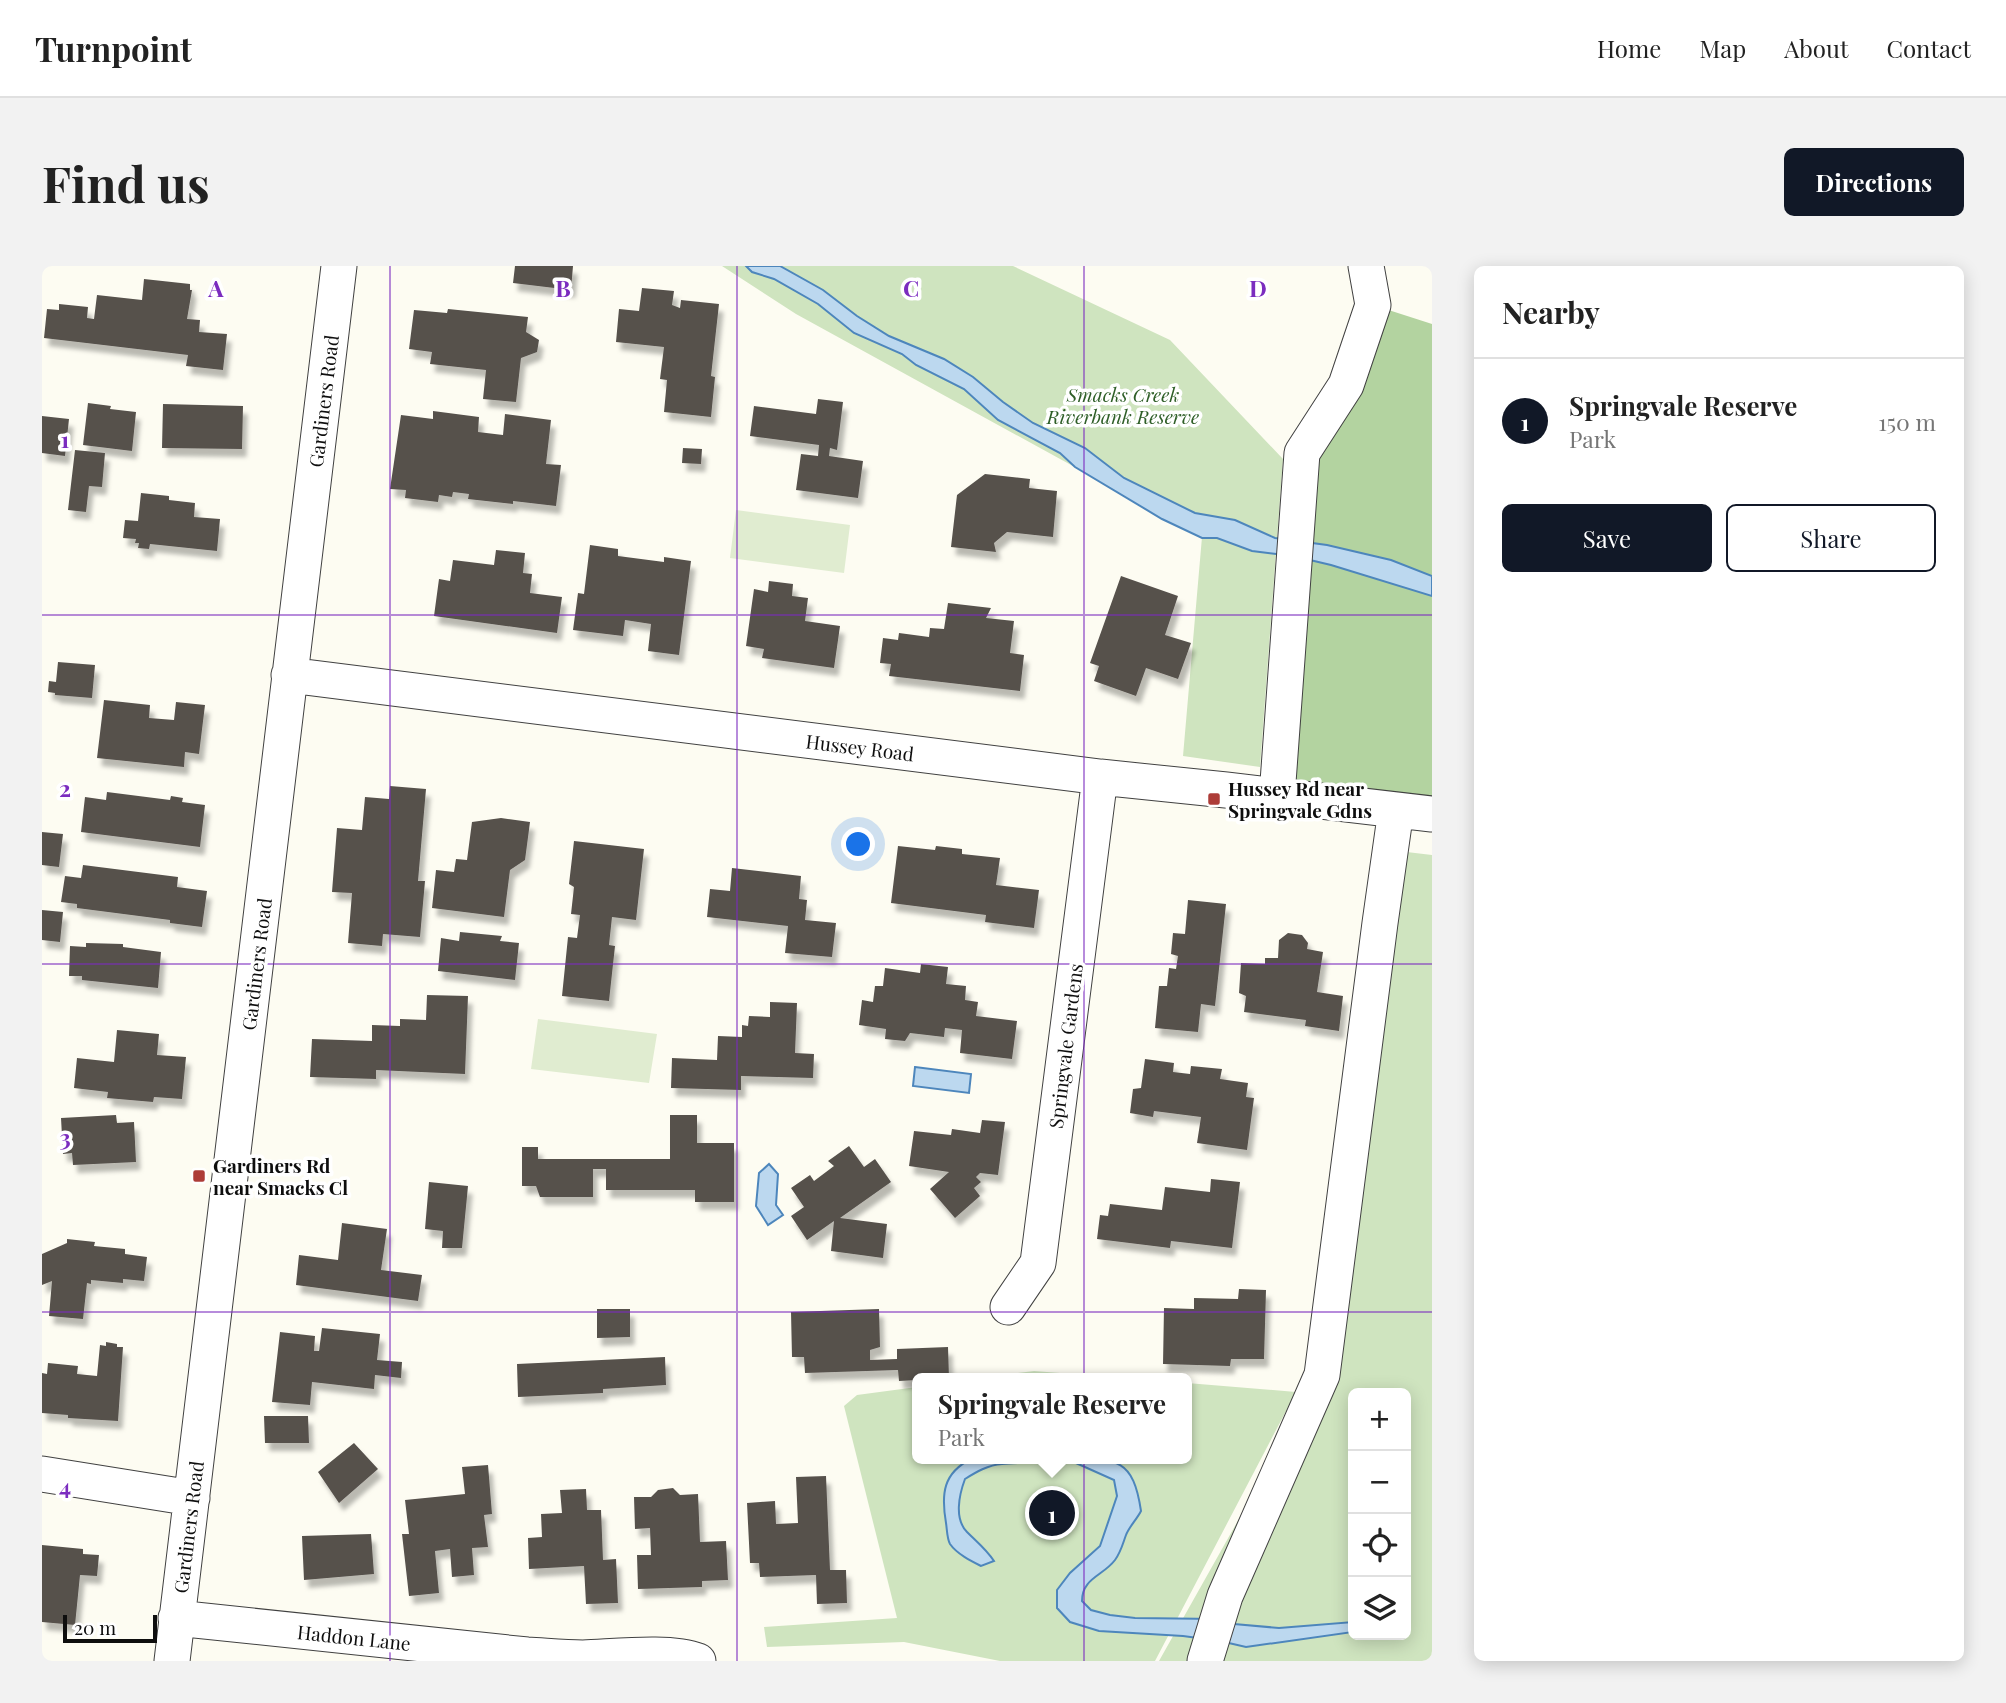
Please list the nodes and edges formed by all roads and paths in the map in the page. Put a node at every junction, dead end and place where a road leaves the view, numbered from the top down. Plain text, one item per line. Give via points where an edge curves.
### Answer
1 (339, 266) edge
2 (1366, 266) edge
3 (289, 675) junction
4 (1100, 777) junction
5 (1277, 796) junction
6 (1396, 810) junction
7 (1432, 814) edge
8 (1008, 1307) dead end
9 (42, 1474) edge
10 (192, 1498) junction
11 (176, 1618) junction
12 (172, 1661) edge
13 (698, 1661) edge
14 (1205, 1661) edge

1 - 3 street, Gardiners Road
2 - 5 street via 1373,305 1346,384 1302,453
3 - 4 street, Hussey Road
3 - 10 street, Gardiners Road
4 - 5 street, Hussey Road
4 - 8 street, Springvale Gardens via 1038,1263
5 - 6 street, Hussey Road
6 - 7 street, Hussey Road
6 - 14 street via 1322,1376 1225,1596
9 - 10 street
10 - 11 street, Gardiners Road
11 - 12 street, Gardiners Road
11 - 13 street, Haddon Lane via 527,1655 673,1655

